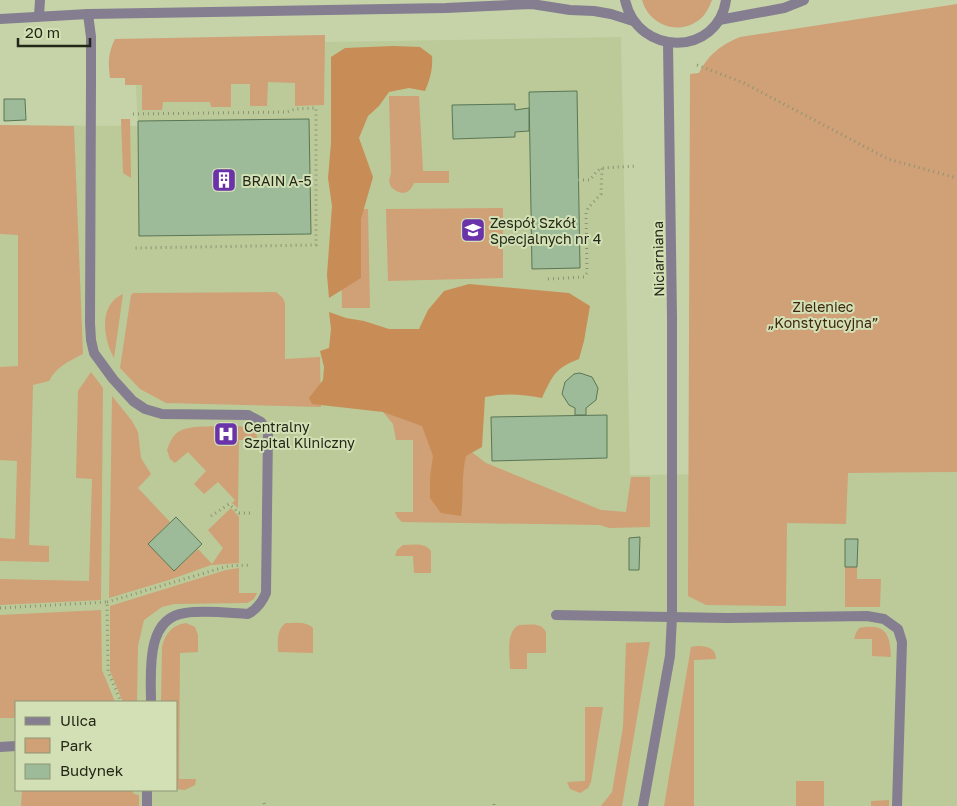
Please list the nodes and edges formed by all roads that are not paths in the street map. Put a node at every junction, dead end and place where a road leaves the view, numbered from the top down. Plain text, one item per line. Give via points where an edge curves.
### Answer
1 (40, 0) edge
2 (544, 0) edge
3 (626, 0) edge
4 (726, 0) edge
5 (804, 0) edge
6 (532, 4) junction
7 (88, 14) junction
8 (39, 16) junction
9 (0, 20) edge
10 (719, 20) junction
11 (633, 21) junction
12 (668, 43) junction
13 (556, 615) dead end
14 (672, 617) junction
15 (151, 701) edge
16 (15, 746) edge
17 (0, 747) edge
18 (147, 791) edge
19 (147, 806) edge
20 (643, 806) edge
21 (897, 806) edge

1 - 8 street
2 - 6 street
3 - 11 street
4 - 10 street
5 - 10 street via 784,8
6 - 7 street
6 - 11 street via 594,10
7 - 8 street
7 - 15 street via 91,72 90,323 94,353 133,401 145,409 162,414 248,415 261,422 268,433 266,594 257,609 248,614 185,613 171,617 156,634
8 - 9 street
10 - 12 street via 698,38
11 - 12 street via 648,35
12 - 14 street, Niciarniana
13 - 14 street
14 - 20 street, Niciarniana via 670,656
14 - 21 street via 867,616 884,619 898,629 902,642
16 - 17 street
18 - 19 street

